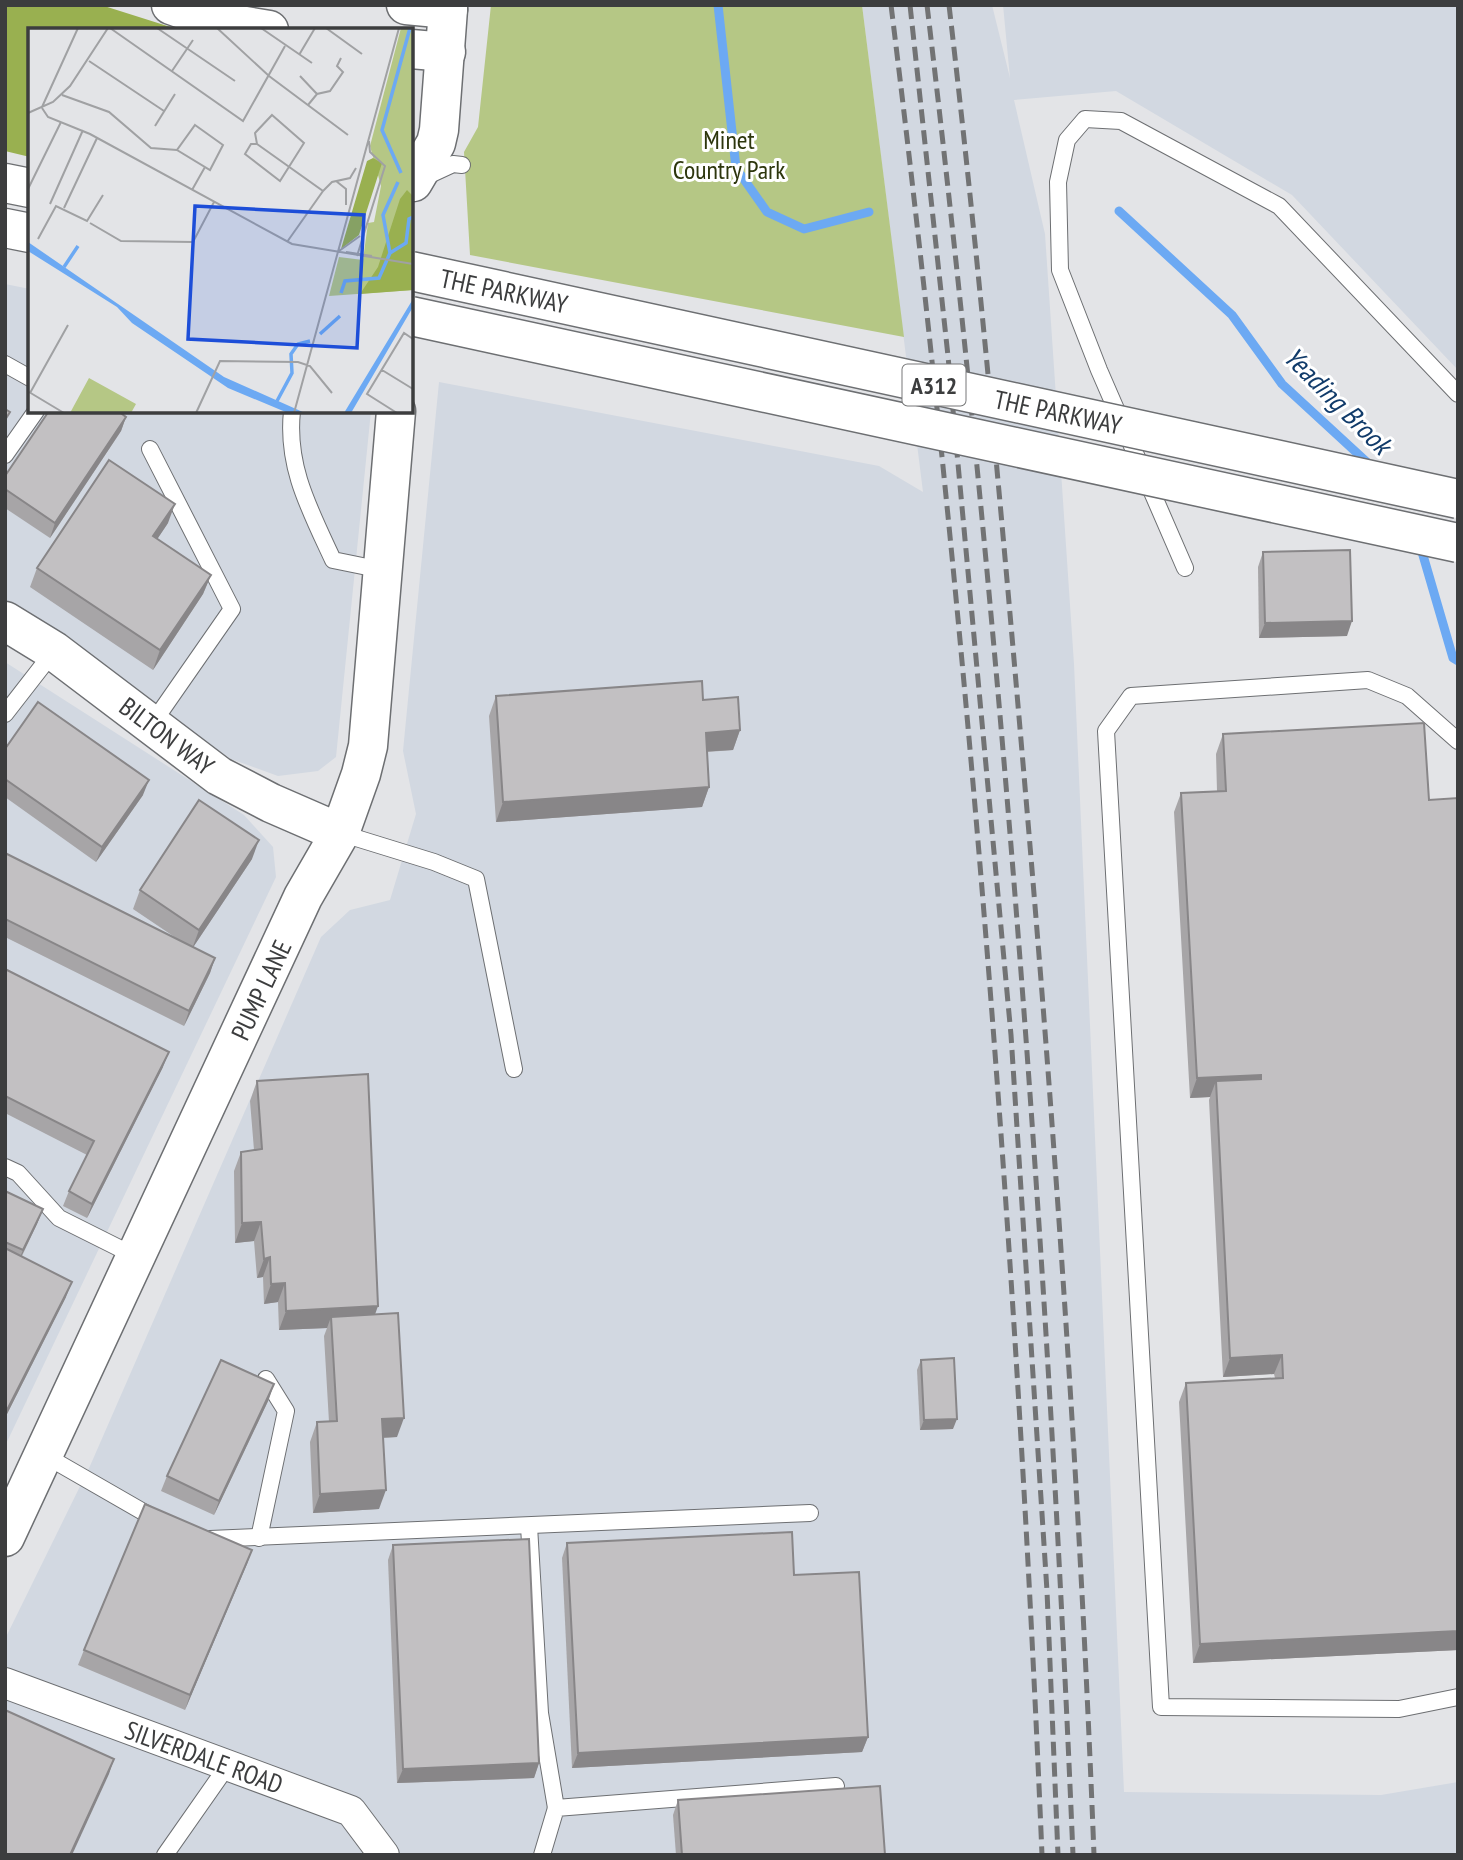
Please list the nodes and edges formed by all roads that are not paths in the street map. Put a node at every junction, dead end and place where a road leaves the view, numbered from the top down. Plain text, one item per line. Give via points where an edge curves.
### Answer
1 (171, 5) edge
2 (409, 5) edge
3 (448, 7) edge
4 (223, 25) edge
5 (251, 28) edge
6 (409, 28) edge
7 (428, 50) edge
8 (462, 165) dead end
9 (5, 183) edge
10 (413, 184) edge
11 (413, 185) edge
12 (28, 188) edge
13 (5, 228) edge
14 (28, 233) edge
15 (413, 271) edge
16 (413, 316) edge
17 (5, 364) edge
18 (28, 376) edge
19 (1458, 394) edge
20 (35, 413) edge
21 (292, 413) edge
22 (396, 413) edge
23 (150, 449) dead end
24 (5, 455) edge
25 (1458, 499) edge
26 (1458, 543) edge
27 (1185, 568) dead end
28 (385, 570) junction
29 (5, 621) edge
30 (54, 651) junction
31 (5, 714) edge
32 (152, 724) junction
33 (1458, 741) edge
34 (340, 833) junction
35 (514, 1069) dead end
36 (5, 1167) edge
37 (137, 1257) junction
38 (266, 1379) edge
39 (46, 1456) junction
40 (810, 1513) dead end
41 (529, 1526) junction
42 (5, 1537) edge
43 (259, 1538) junction
44 (5, 1683) edge
45 (1458, 1697) edge
46 (228, 1765) junction
47 (836, 1786) edge
48 (556, 1808) junction
49 (165, 1855) edge
50 (384, 1855) edge
51 (542, 1855) edge

1 - 4 main road
2 - 3 main road
2 - 6 main road
3 - 7 main road
4 - 5 main road
7 - 10 main road via 436,143
8 - 11 lane via 453,164
9 - 12 main road
13 - 14 main road
15 - 25 main road, THE PARKWAY / A312, bridge
16 - 26 main road, THE PARKWAY / A312, bridge
17 - 18 lane
19 - 27 lane via 1279,206 1121,121 1085,119 1067,140 1058,182 1060,270
20 - 24 lane
21 - 28 lane via 293,468 333,560
22 - 28 main road, PUMP LANE
23 - 32 lane via 232,609
28 - 34 main road, PUMP LANE via 372,722 361,774
29 - 30 main road, BILTON WAY
30 - 31 lane
30 - 32 main road, BILTON WAY
32 - 34 main road, BILTON WAY via 219,776
33 - 45 lane via 1407,696 1368,680 1131,696 1106,731 1161,1707 1399,1709
34 - 35 lane via 476,879
34 - 37 main road, PUMP LANE via 314,874
36 - 37 lane via 18,1173 59,1218
37 - 39 main road, PUMP LANE
38 - 43 lane via 286,1411
39 - 42 main road, PUMP LANE
39 - 43 lane via 163,1524 215,1540
40 - 41 lane
41 - 43 lane
41 - 48 lane via 540,1713
44 - 46 street, SILVERDALE ROAD
46 - 49 lane
46 - 50 street, SILVERDALE ROAD via 351,1811
47 - 48 lane
48 - 51 lane

